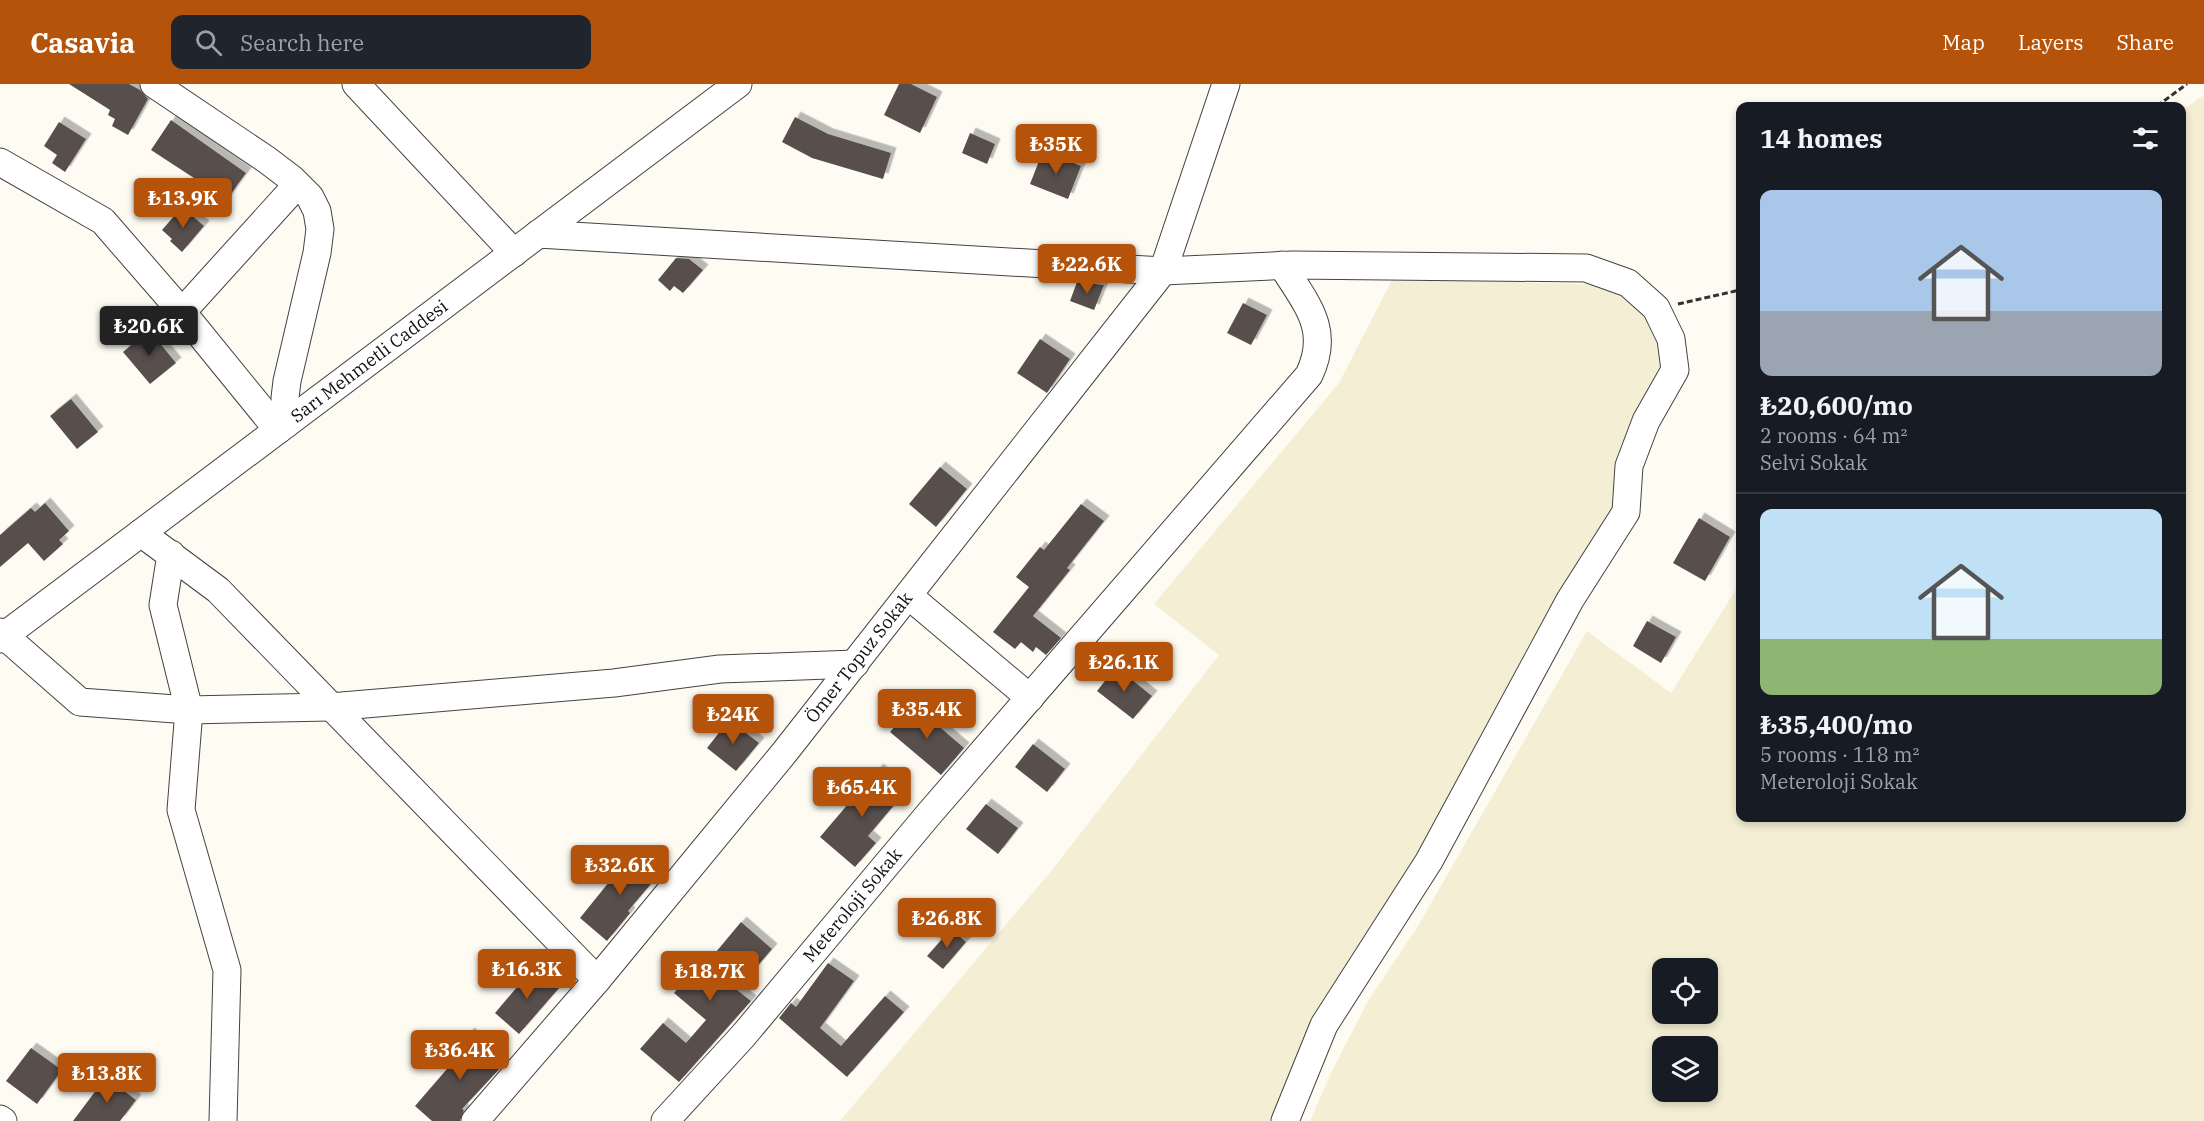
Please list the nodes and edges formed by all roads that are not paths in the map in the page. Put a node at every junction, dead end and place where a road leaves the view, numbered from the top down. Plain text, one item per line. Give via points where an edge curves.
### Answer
1 (154, 84) edge
2 (356, 84) edge
3 (738, 84) edge
4 (1226, 84) edge
5 (0, 162) edge
6 (297, 185) junction
7 (538, 234) junction
8 (514, 253) junction
9 (1281, 265) junction
10 (1163, 271) junction
11 (182, 312) junction
12 (282, 427) junction
13 (141, 533) junction
14 (171, 554) junction
15 (909, 596) junction
16 (2, 636) edge
17 (855, 664) junction
18 (1030, 698) junction
19 (330, 707) junction
20 (189, 710) junction
21 (597, 980) junction
22 (223, 1121) edge
23 (475, 1121) edge
24 (665, 1121) edge
25 (1285, 1121) edge

1 - 6 street via 267,160
2 - 8 street
3 - 7 street, Sarı Mehmetli Caddesi
4 - 10 street, Ömer Topuz Sokak
5 - 11 street via 103,221
6 - 11 street
6 - 12 street via 310,197 320,229 287,381
7 - 8 street, Sarı Mehmetli Caddesi
7 - 10 street
8 - 12 street, Sarı Mehmetli Caddesi
9 - 10 street
9 - 18 street, Meteroloji Sokak via 1317,327 1317,354 1309,375
9 - 25 street via 1586,268 1628,283 1656,308 1671,339 1675,370 1646,421 1629,466 1626,512 1570,600 1429,861 1324,1025
10 - 15 street, Ömer Topuz Sokak
11 - 12 street
12 - 13 street, Sarı Mehmetli Caddesi
13 - 14 street
13 - 16 street, Sarı Mehmetli Caddesi
14 - 19 street via 218,591
14 - 20 street via 163,605
15 - 17 street, Ömer Topuz Sokak
15 - 18 street
16 - 20 street via 80,702
17 - 19 street via 720,669 615,683
17 - 21 street, Ömer Topuz Sokak
18 - 24 street, Meteroloji Sokak via 743,1036
19 - 20 street
19 - 21 street
20 - 22 street via 181,810 227,970
21 - 23 street, Ömer Topuz Sokak

